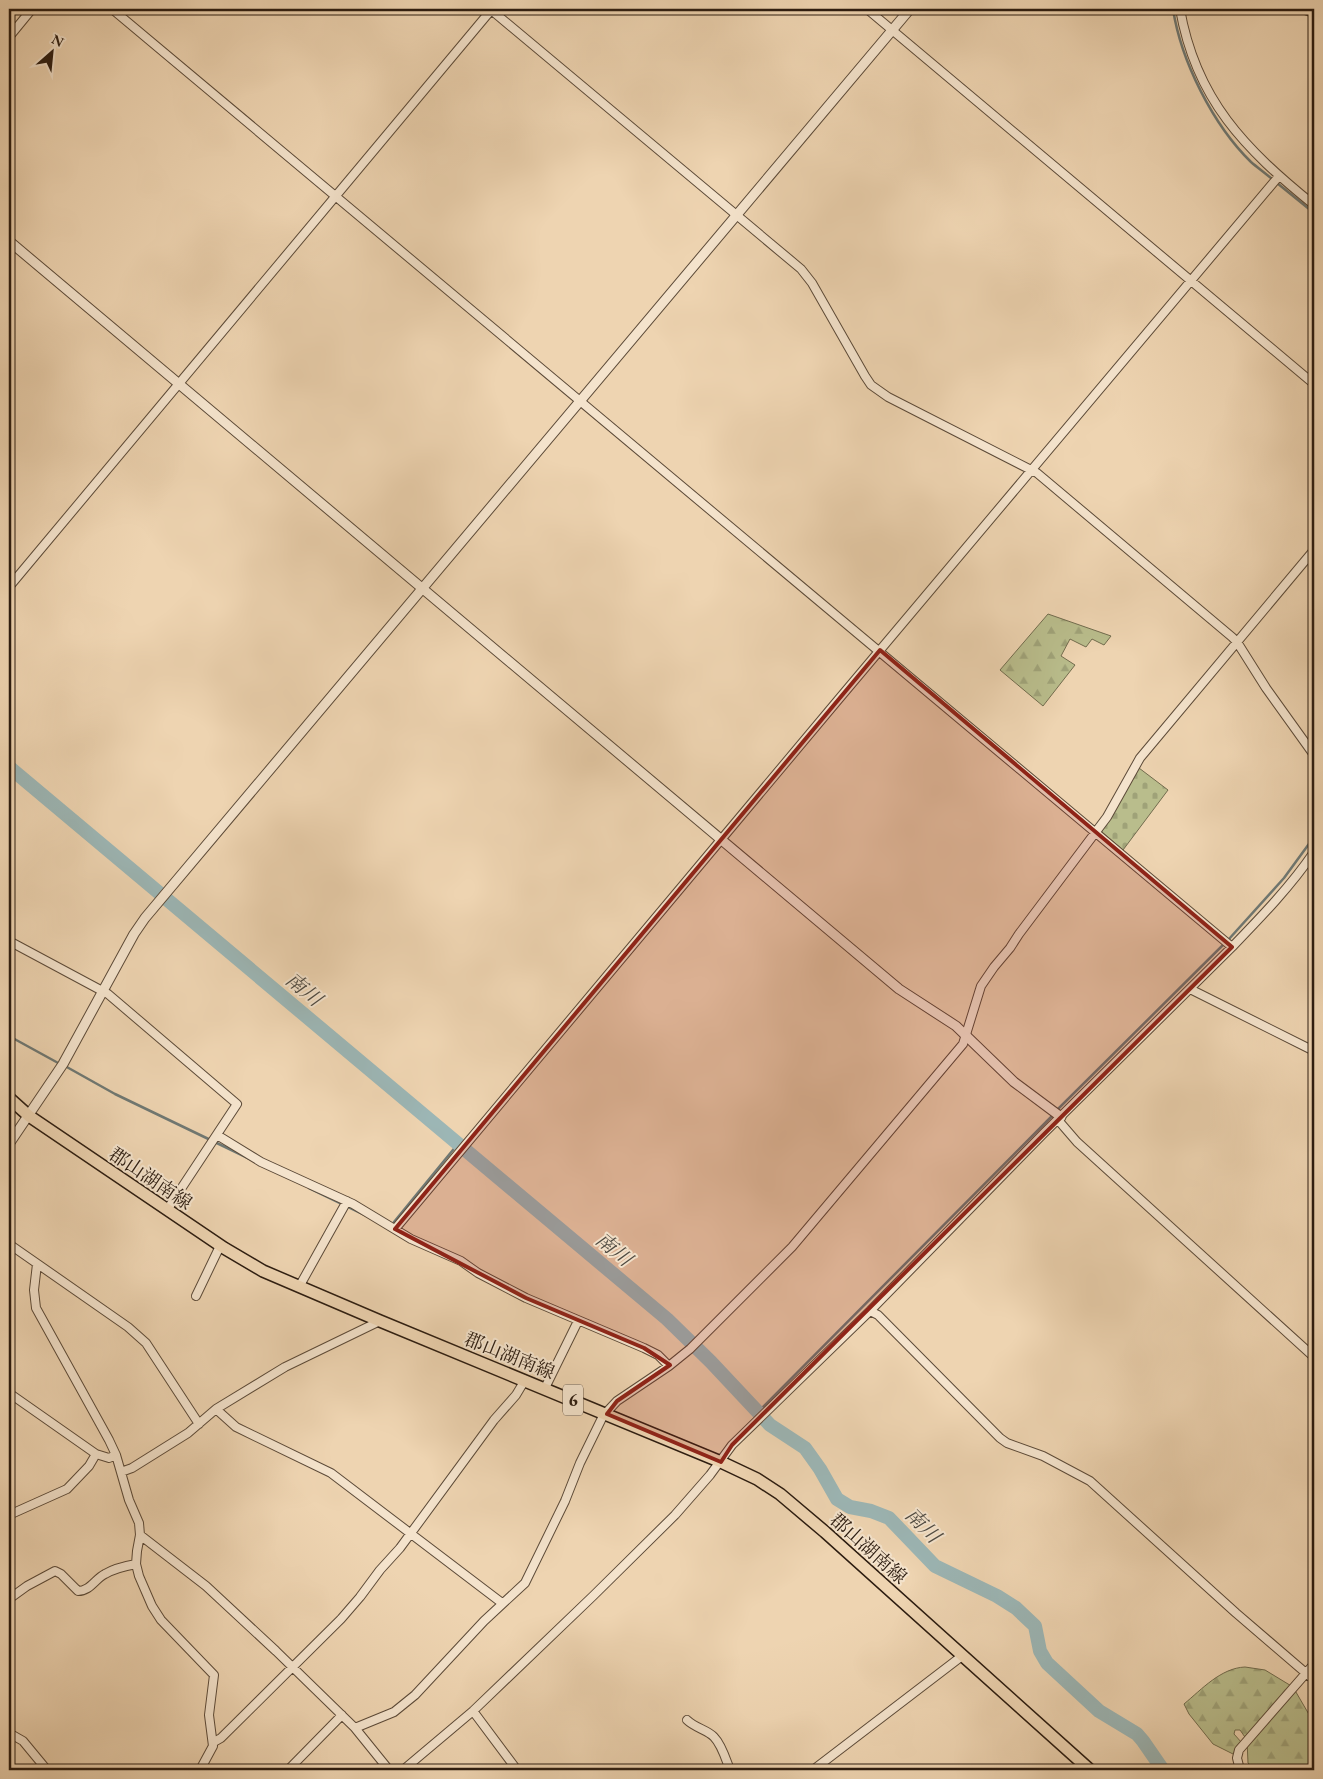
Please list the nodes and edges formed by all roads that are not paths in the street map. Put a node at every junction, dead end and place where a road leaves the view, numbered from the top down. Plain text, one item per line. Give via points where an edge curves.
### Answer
1 (32, 9) edge
2 (112, 9) edge
3 (491, 9) edge
4 (867, 9) edge
5 (910, 9) edge
6 (1180, 9) edge
7 (1302, 9) edge
8 (1314, 14) edge
9 (892, 30) junction
10 (9, 37) edge
11 (1279, 176) junction
12 (336, 196) junction
13 (1314, 205) edge
14 (736, 215) junction
15 (9, 241) edge
16 (1192, 281) junction
17 (178, 384) junction
18 (1314, 384) edge
19 (581, 400) junction
20 (1032, 470) junction
21 (1314, 550) edge
22 (9, 587) edge
23 (423, 589) junction
24 (1238, 642) junction
25 (880, 650) junction
26 (1314, 755) edge
27 (1096, 832) junction
28 (721, 839) junction
29 (1314, 852) edge
30 (9, 940) edge
31 (1228, 944) junction
32 (1190, 988) junction
33 (103, 991) junction
34 (966, 1036) junction
35 (1314, 1051) edge
36 (9, 1098) edge
37 (29, 1116) junction
38 (1059, 1119) junction
39 (217, 1136) junction
40 (9, 1144) edge
41 (348, 1201) junction
42 (167, 1210) junction
43 (395, 1229) junction
44 (9, 1244) edge
45 (220, 1246) junction
46 (37, 1264) junction
47 (299, 1287) junction
48 (196, 1296) dead end
49 (870, 1311) junction
50 (380, 1321) junction
51 (578, 1321) junction
52 (1314, 1356) edge
53 (670, 1366) junction
54 (525, 1380) junction
55 (545, 1388) junction
56 (9, 1393) edge
57 (216, 1409) junction
58 (606, 1414) junction
59 (199, 1424) junction
60 (96, 1454) junction
61 (116, 1455) junction
62 (721, 1462) junction
63 (122, 1472) junction
64 (9, 1515) edge
65 (410, 1534) junction
66 (140, 1535) junction
67 (136, 1564) junction
68 (9, 1598) edge
69 (502, 1604) junction
70 (962, 1656) junction
71 (1314, 1664) edge
72 (292, 1666) junction
73 (1306, 1673) junction
74 (1314, 1680) edge
75 (473, 1711) junction
76 (342, 1715) junction
77 (687, 1720) dead end
78 (356, 1728) junction
79 (9, 1733) edge
80 (214, 1742) junction
81 (47, 1770) edge
82 (200, 1770) edge
83 (288, 1770) edge
84 (389, 1770) edge
85 (403, 1770) edge
86 (517, 1770) edge
87 (730, 1770) edge
88 (813, 1770) edge
89 (1090, 1770) edge
90 (1240, 1770) edge

1 - 10 street
2 - 12 street
3 - 12 street
3 - 14 street
4 - 9 street
5 - 9 street
6 - 11 street via 1196,66 1214,104 1239,137
7 - 8 street
9 - 14 street
9 - 16 street
11 - 13 street
11 - 16 street
12 - 17 street
12 - 19 street
14 - 19 street
14 - 20 street via 807,276 871,385 888,397
15 - 17 street
16 - 18 street
16 - 20 street
17 - 22 street
17 - 23 street
19 - 23 street
19 - 25 street
20 - 24 street
20 - 25 street
21 - 24 street
23 - 28 street
23 - 33 street via 158,903 134,934
24 - 26 street
24 - 27 street via 1140,758
25 - 27 street
25 - 28 street
27 - 31 street
27 - 34 street via 988,976 978,995
28 - 34 street via 899,989 947,1019
28 - 43 street
29 - 31 street via 1262,916
30 - 33 street
31 - 32 street
32 - 35 street
32 - 38 street
33 - 37 street via 63,1064
33 - 39 street via 237,1104
34 - 38 street
34 - 53 street via 792,1247
36 - 37 main road, 郡山湖南線 / 6
37 - 40 street
37 - 42 main road, 郡山湖南線 / 6
38 - 49 street
38 - 52 street via 1078,1142
39 - 41 street via 261,1162
39 - 42 street
41 - 43 street
41 - 47 street
42 - 45 main road, 郡山湖南線 / 6
43 - 51 street via 526,1298
44 - 46 street
45 - 47 main road, 郡山湖南線 / 6
45 - 48 street
46 - 59 street via 142,1339
46 - 61 street via 36,1308
47 - 50 main road, 郡山湖南線 / 6
49 - 62 street via 732,1445
49 - 73 street via 878,1315 1000,1438 1090,1481
50 - 54 main road, 郡山湖南線 / 6
50 - 57 street via 285,1367
51 - 53 street via 644,1348
51 - 55 street
53 - 58 street via 618,1401
54 - 55 main road, 郡山湖南線 / 6
54 - 65 street
55 - 58 main road, 郡山湖南線 / 6
56 - 60 street
57 - 59 street
57 - 65 street via 236,1426 331,1473
58 - 62 main road, 郡山湖南線 / 6
58 - 69 street via 580,1463 536,1563 525,1583
59 - 63 street
60 - 61 street via 109,1458
60 - 64 street via 89,1466 65,1490
61 - 63 street
62 - 70 main road, 郡山湖南線 / 6 via 780,1494
62 - 75 street via 675,1515
63 - 66 street via 129,1500 138,1516
65 - 69 street
65 - 72 street via 341,1619
66 - 67 street
66 - 72 street via 206,1586
67 - 68 street via 116,1568 80,1591 55,1571
67 - 80 street via 161,1620 214,1675 209,1716
69 - 78 street via 415,1695 394,1712
70 - 88 street
70 - 89 main road, 郡山湖南線 / 6
71 - 73 street
72 - 76 street
72 - 80 street
73 - 74 street
73 - 90 street via 1239,1750
75 - 85 street
75 - 86 street
76 - 78 street
76 - 83 street
77 - 87 street via 714,1736
78 - 84 street
79 - 81 street via 23,1741
80 - 82 street

